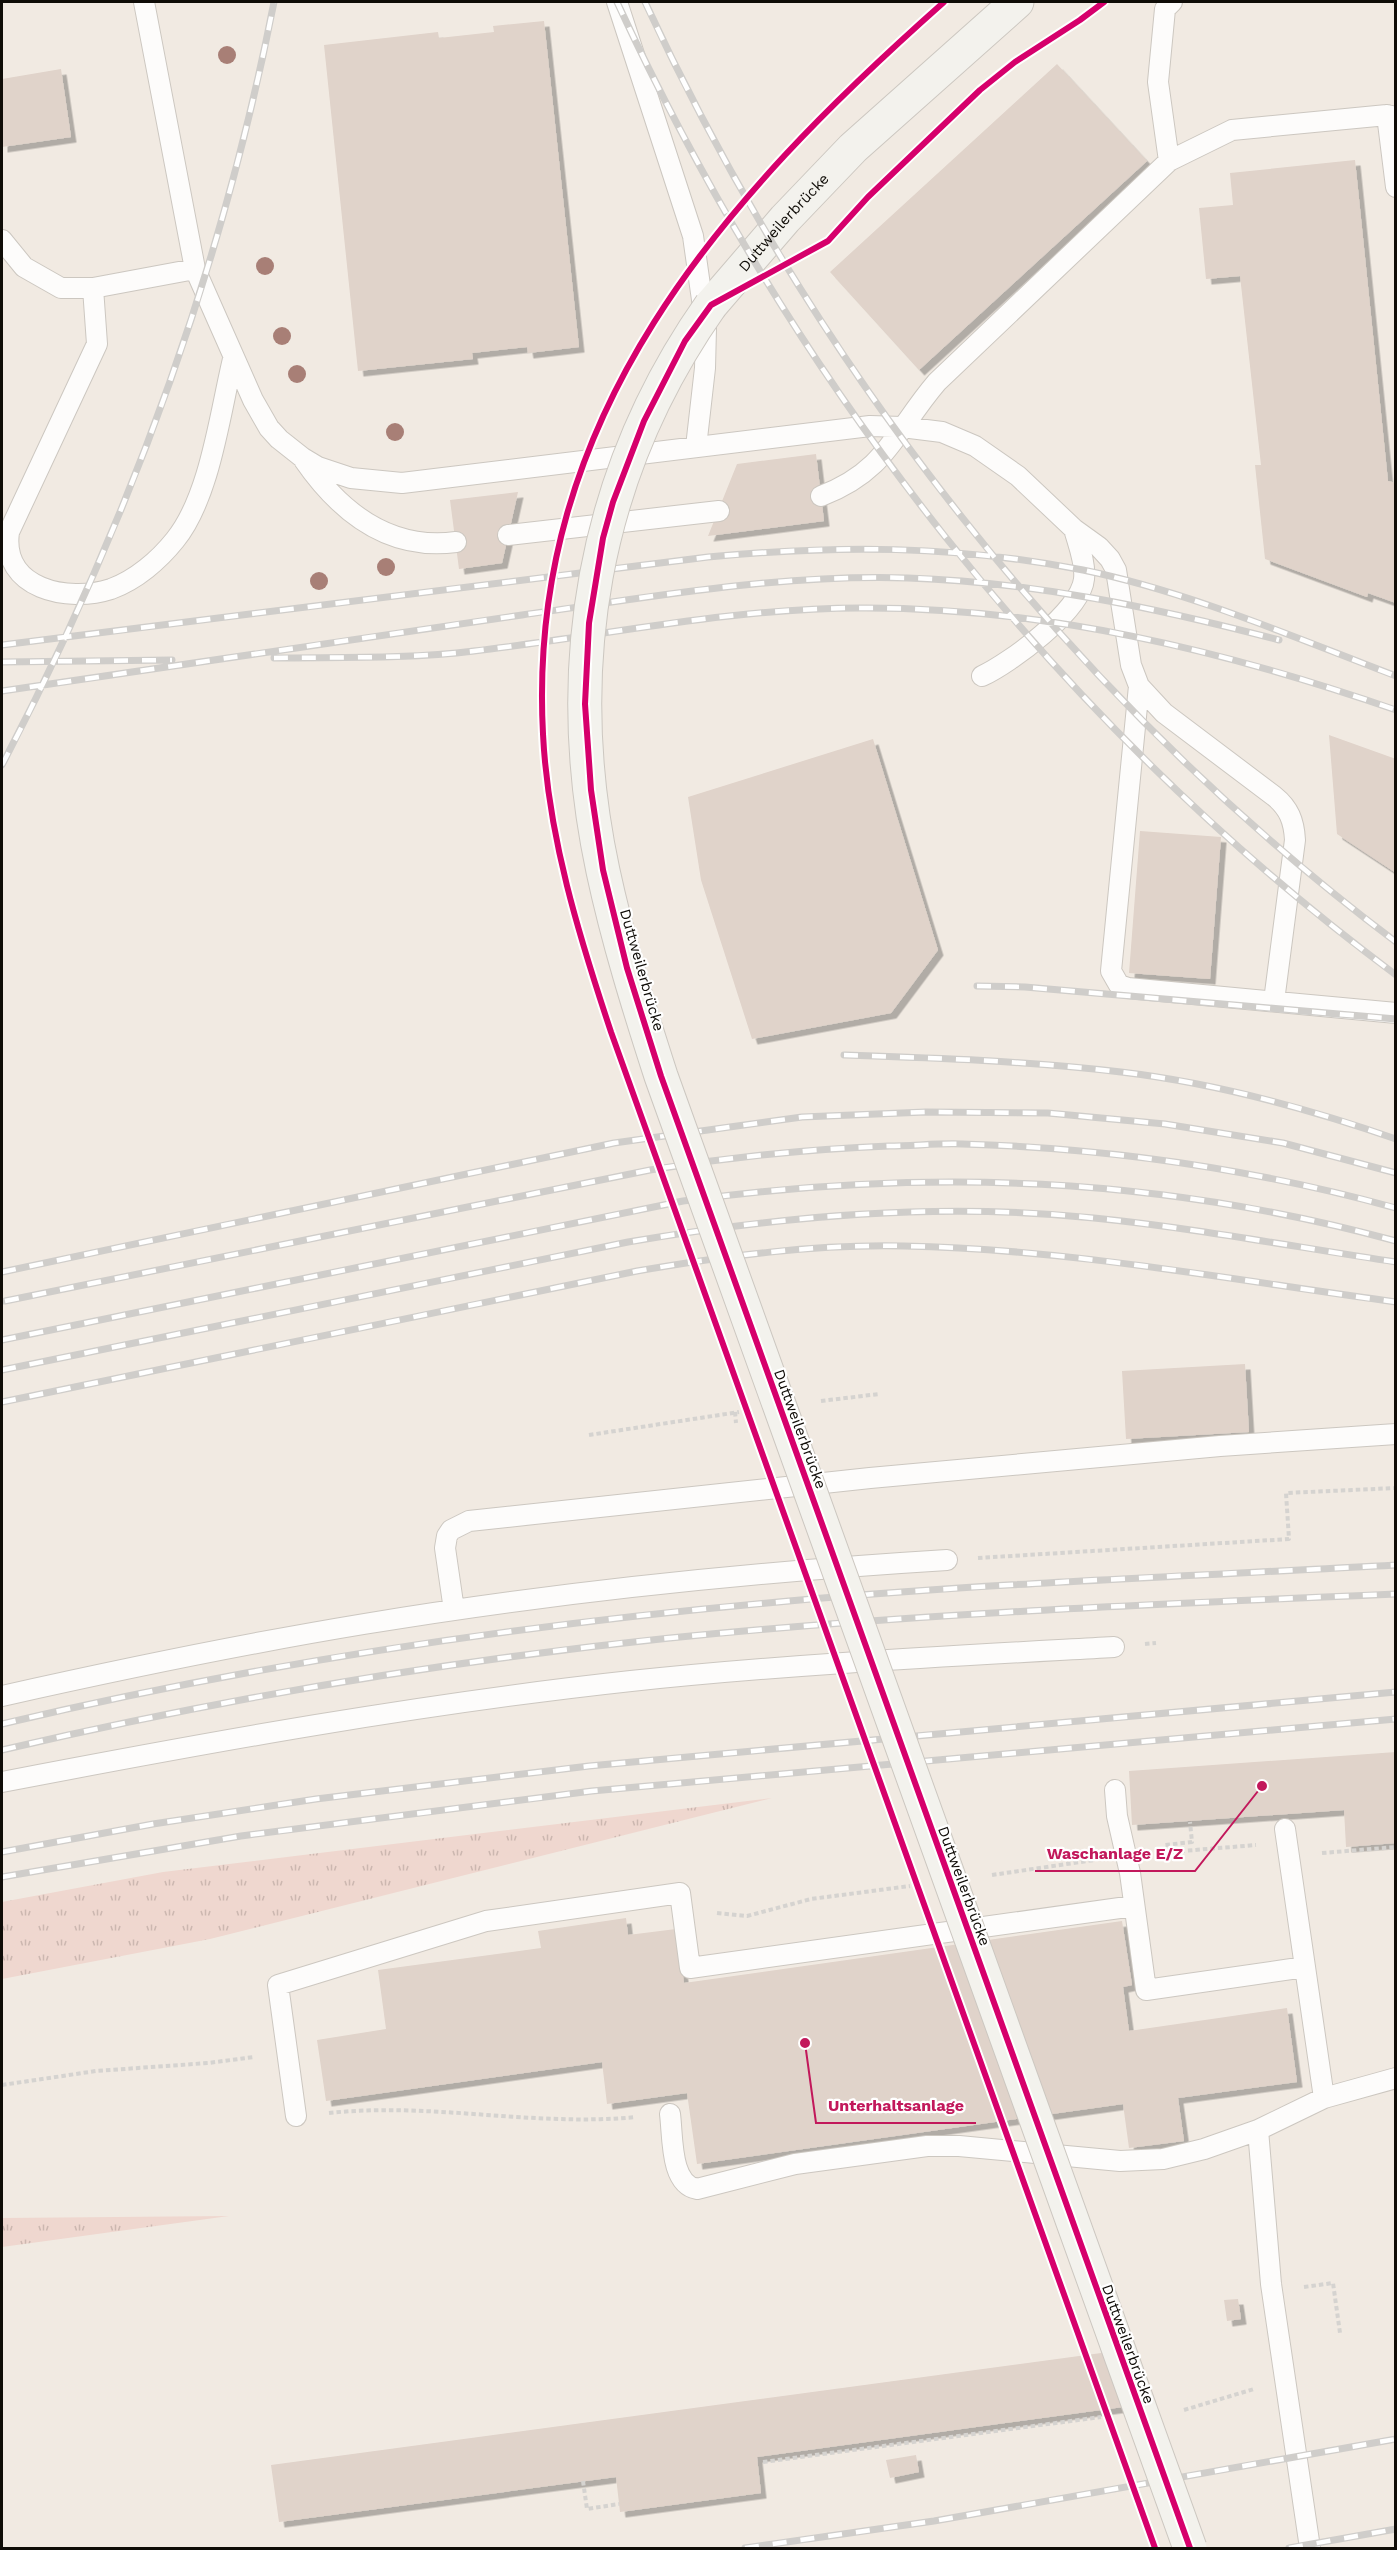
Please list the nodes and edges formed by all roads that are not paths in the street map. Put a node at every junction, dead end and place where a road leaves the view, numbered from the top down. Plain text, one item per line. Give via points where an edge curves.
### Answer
1 (144, 2) edge
2 (616, 2) edge
3 (1172, 2) edge
4 (1012, 6) edge
5 (1391, 116) edge
6 (1169, 161) junction
7 (1395, 187) edge
8 (2, 240) edge
9 (195, 269) junction
10 (93, 288) junction
11 (233, 359) junction
12 (902, 427) junction
13 (696, 447) junction
14 (303, 458) junction
15 (821, 496) dead end
16 (719, 511) dead end
17 (1074, 529) junction
18 (508, 535) dead end
19 (456, 543) dead end
20 (982, 676) dead end
21 (1139, 686) junction
22 (1274, 1001) junction
23 (1395, 1013) edge
24 (1395, 1434) edge
25 (947, 1560) road end
26 (454, 1610) junction
27 (1114, 1647) dead end
28 (2, 1696) edge
29 (2, 1782) edge
30 (1115, 1790) dead end
31 (1286, 1842) road end
32 (1134, 1906) junction
33 (1305, 1967) junction
34 (1395, 2078) edge
35 (1324, 2098) junction
36 (670, 2114) road end
37 (296, 2116) road end
38 (1258, 2130) junction
39 (1190, 2548) edge
40 (1310, 2548) edge

1 - 9 lane
2 - 13 lane via 693,236 706,328
3 - 6 lane via 1165,9 1158,82
4 - 39 street, Duttweilerbrücke, bridge via 853,148 785,219 711,305 663,381 625,469 603,538 589,623 585,704 591,790 603,870 624,957 661,1076
5 - 6 lane via 1232,130
5 - 7 lane
6 - 12 lane via 937,382
8 - 10 lane via 24,267 61,288
9 - 10 lane
9 - 11 lane
10 - 11 lane via 97,344 9,532 10,556 21,575 33,583 76,594 112,589 144,570 169,547 199,498
11 - 14 lane via 269,428
12 - 13 lane via 842,428
12 - 15 lane via 867,472
12 - 17 lane via 942,432 993,456
13 - 14 lane via 402,483 351,478
14 - 19 lane via 337,502 375,528 415,542
16 - 18 lane
17 - 20 lane via 1084,578 1076,600 1014,658
17 - 21 lane via 1104,552 1116,570 1131,665
21 - 22 lane via 1164,713 1282,802 1292,819 1295,840
21 - 22 lane via 1113,977 1128,988
22 - 23 lane
24 - 26 lane via 870,1478 469,1521 451,1530 446,1542
25 - 26 lane via 744,1576
26 - 28 lane via 226,1649
27 - 29 lane via 753,1670 527,1694 220,1740
30 - 32 lane
31 - 33 lane
32 - 33 lane via 1146,1990
32 - 37 lane via 690,1968 680,1893 486,1921 278,1985
33 - 35 lane
34 - 35 lane
35 - 38 lane
36 - 38 lane via 679,2178 686,2186 697,2189 795,2164 944,2145 1120,2161 1163,2159
38 - 40 lane via 1271,2284

